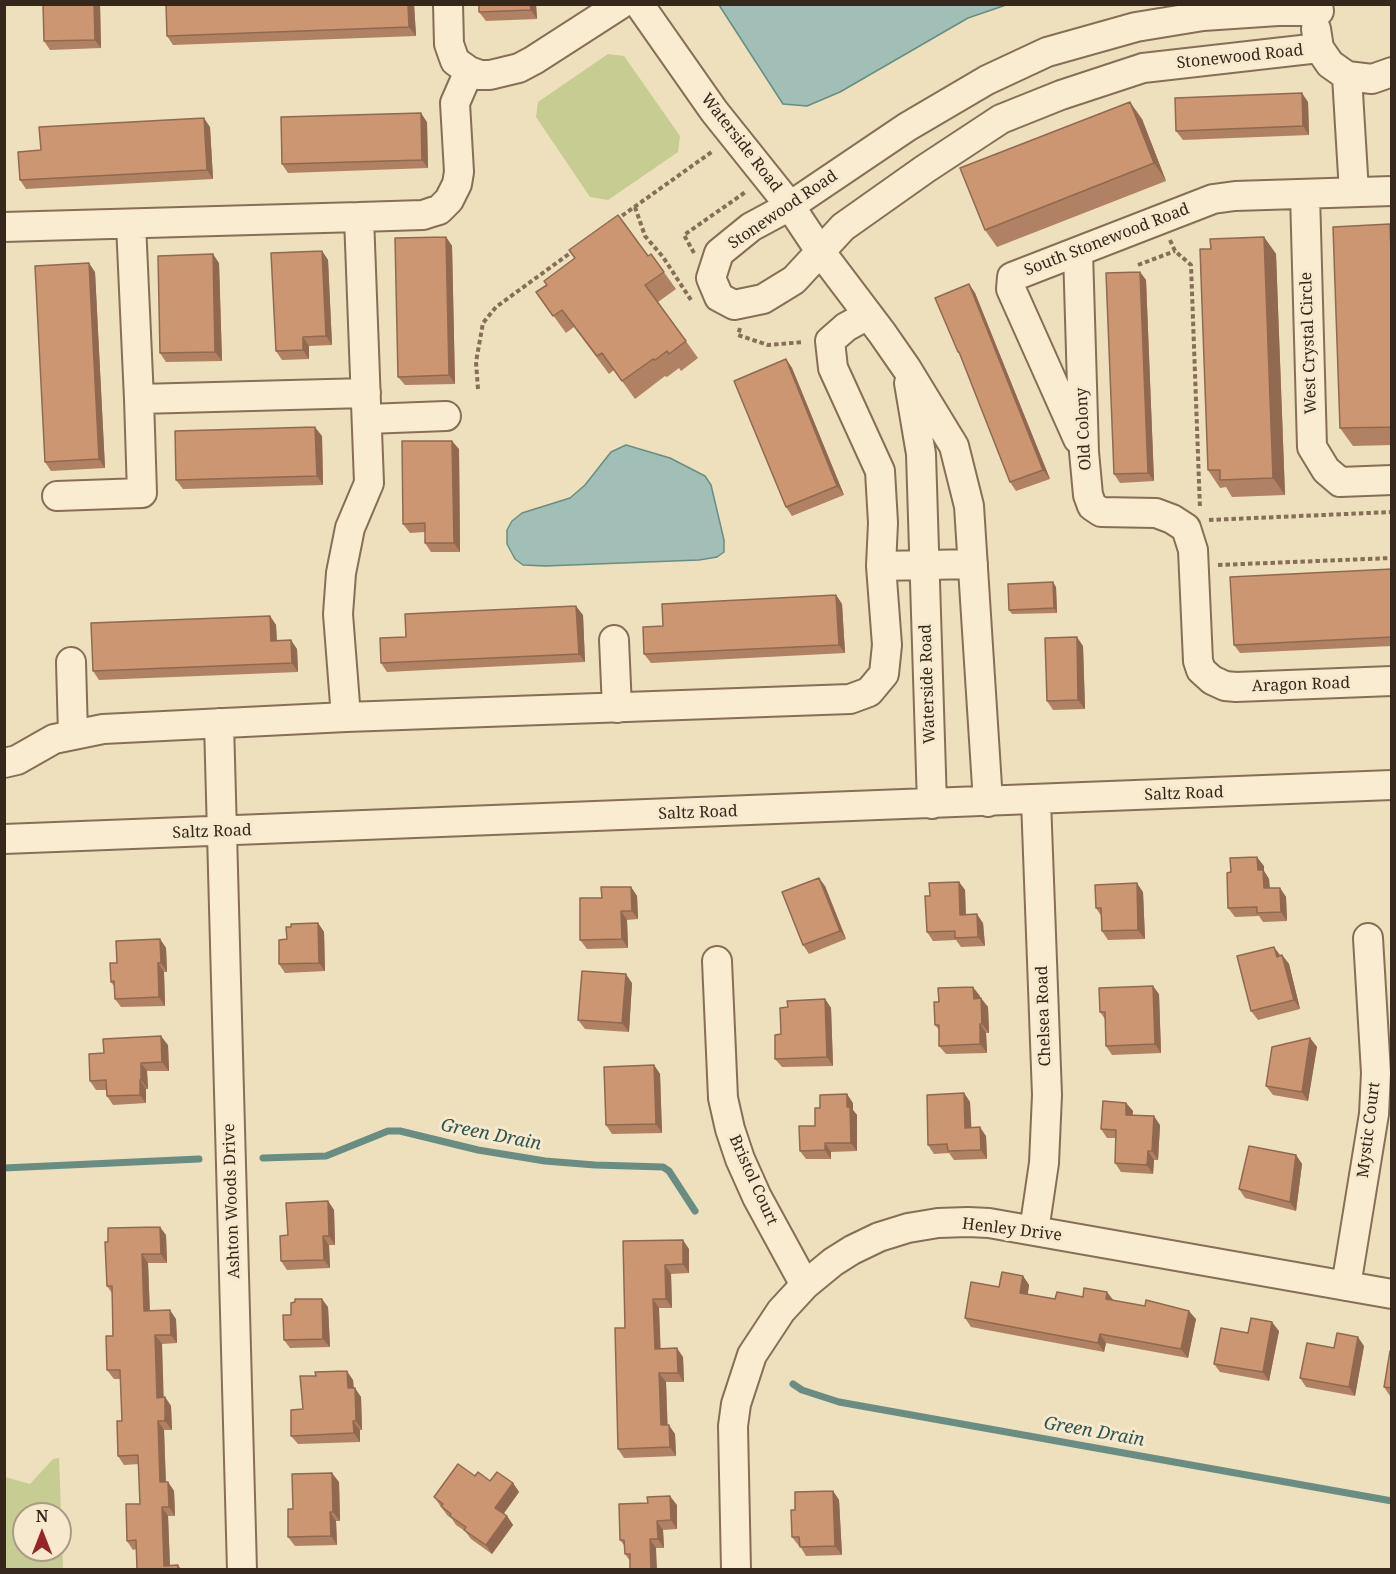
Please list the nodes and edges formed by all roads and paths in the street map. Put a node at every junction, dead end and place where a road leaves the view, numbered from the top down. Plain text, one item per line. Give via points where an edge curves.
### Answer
1 (448, 4) edge
2 (621, 4) edge
3 (639, 4) edge
4 (1321, 8) edge
5 (1319, 48) junction
6 (469, 71) junction
7 (1392, 72) edge
8 (1347, 76) junction
9 (712, 151) dead end
10 (1392, 191) edge
11 (1354, 192) junction
12 (1305, 194) junction
13 (790, 206) junction
14 (635, 207) junction
15 (359, 217) junction
16 (131, 224) junction
17 (4, 227) edge
18 (607, 227) edge
19 (1168, 234) dead end
20 (579, 247) edge
21 (820, 251) junction
22 (1175, 251) junction
23 (1078, 252) junction
24 (1138, 265) dead end
25 (698, 298) dead end
26 (868, 315) junction
27 (907, 369) junction
28 (478, 389) dead end
29 (139, 399) junction
30 (367, 406) junction
31 (446, 416) dead end
32 (1084, 452) junction
33 (1392, 480) edge
34 (57, 496) dead end
35 (1392, 512) edge
36 (1194, 517) junction
37 (1392, 558) edge
38 (973, 564) junction
39 (924, 565) junction
40 (1217, 565) dead end
41 (881, 567) junction
42 (614, 640) dead end
43 (72, 662) dead end
44 (1392, 681) edge
45 (616, 708) junction
46 (346, 717) junction
47 (219, 723) junction
48 (73, 735) junction
49 (4, 763) edge
50 (1392, 785) edge
51 (1036, 800) junction
52 (988, 802) junction
53 (932, 804) junction
54 (221, 831) junction
55 (4, 839) edge
56 (1368, 938) dead end
57 (717, 961) dead end
58 (1034, 1231) junction
59 (805, 1285) junction
60 (1346, 1286) junction
61 (1392, 1294) edge
62 (242, 1569) edge
63 (736, 1569) edge

1 - 6 street via 452,54
2 - 6 street via 519,68 490,75
3 - 13 street, Waterside Road via 714,111
4 - 5 street via 1316,30
4 - 13 street, Stonewood Road via 1192,18 1136,27 1047,52 987,80 907,127
5 - 8 street via 1330,64
5 - 21 street, Stonewood Road via 1143,68 1001,119 843,227
6 - 15 street via 455,103 459,172 449,200 439,210 423,215
7 - 8 street via 1372,79
8 - 11 street
9 - 14 path
10 - 11 street, South Stonewood Road
11 - 12 street, South Stonewood Road
12 - 23 street, South Stonewood Road via 1213,199
12 - 33 street, West Crystal Circle via 1312,447 1326,470 1340,482
13 - 21 street, Waterside Road
13 - 21 street, Stonewood Road via 751,227 719,254 711,278 719,297 734,305 763,299 794,280
14 - 18 path
14 - 25 path via 645,236 693,303
15 - 16 street
15 - 30 street
16 - 17 street
16 - 29 street
19 - 22 path
20 - 28 path via 496,307 483,323 476,362
21 - 26 street, Waterside Road
22 - 24 path
22 - 36 path via 1191,266
23 - 32 street, Old Colony
23 - 32 street, South Stonewood Road via 1012,277 1011,290
26 - 27 street, Waterside Road
26 - 41 street via 830,341 833,368 880,471
27 - 38 street, Waterside Road via 954,446 969,506
27 - 39 street, Waterside Road via 921,454
29 - 30 street
29 - 34 street via 142,493
30 - 31 street
30 - 46 street via 369,483 350,528 340,583 338,615
32 - 36 street, Old Colony via 1088,495 1092,506 1101,512 1156,513 1172,519
35 - 36 path via 1207,520
36 - 44 street, Aragon Road via 1198,661 1206,676 1236,687
37 - 40 path
38 - 39 street
38 - 52 street, Waterside Road
39 - 41 street
39 - 53 street, Waterside Road
41 - 45 street via 887,645 884,674 868,692 850,699
42 - 45 street
43 - 48 street
45 - 46 street
46 - 47 street
47 - 48 street via 103,729
47 - 54 street, Ashton Woods Drive
48 - 49 street via 54,739
50 - 51 street, Saltz Road
51 - 52 street, Saltz Road
51 - 58 street, Chelsea Road via 1047,1095 1044,1163
52 - 53 street, Saltz Road
53 - 54 street, Saltz Road
54 - 55 street, Saltz Road
54 - 62 street, Ashton Woods Drive
56 - 60 street, Mystic Court via 1376,1072 1374,1114
57 - 59 street, Bristol Court via 723,1098 730,1129 757,1197
58 - 59 street, Henley Drive via 968,1222 908,1228 852,1250
58 - 60 street, Henley Drive
59 - 63 street, Henley Drive via 764,1335 744,1376 736,1404 732,1448
60 - 61 street, Henley Drive

